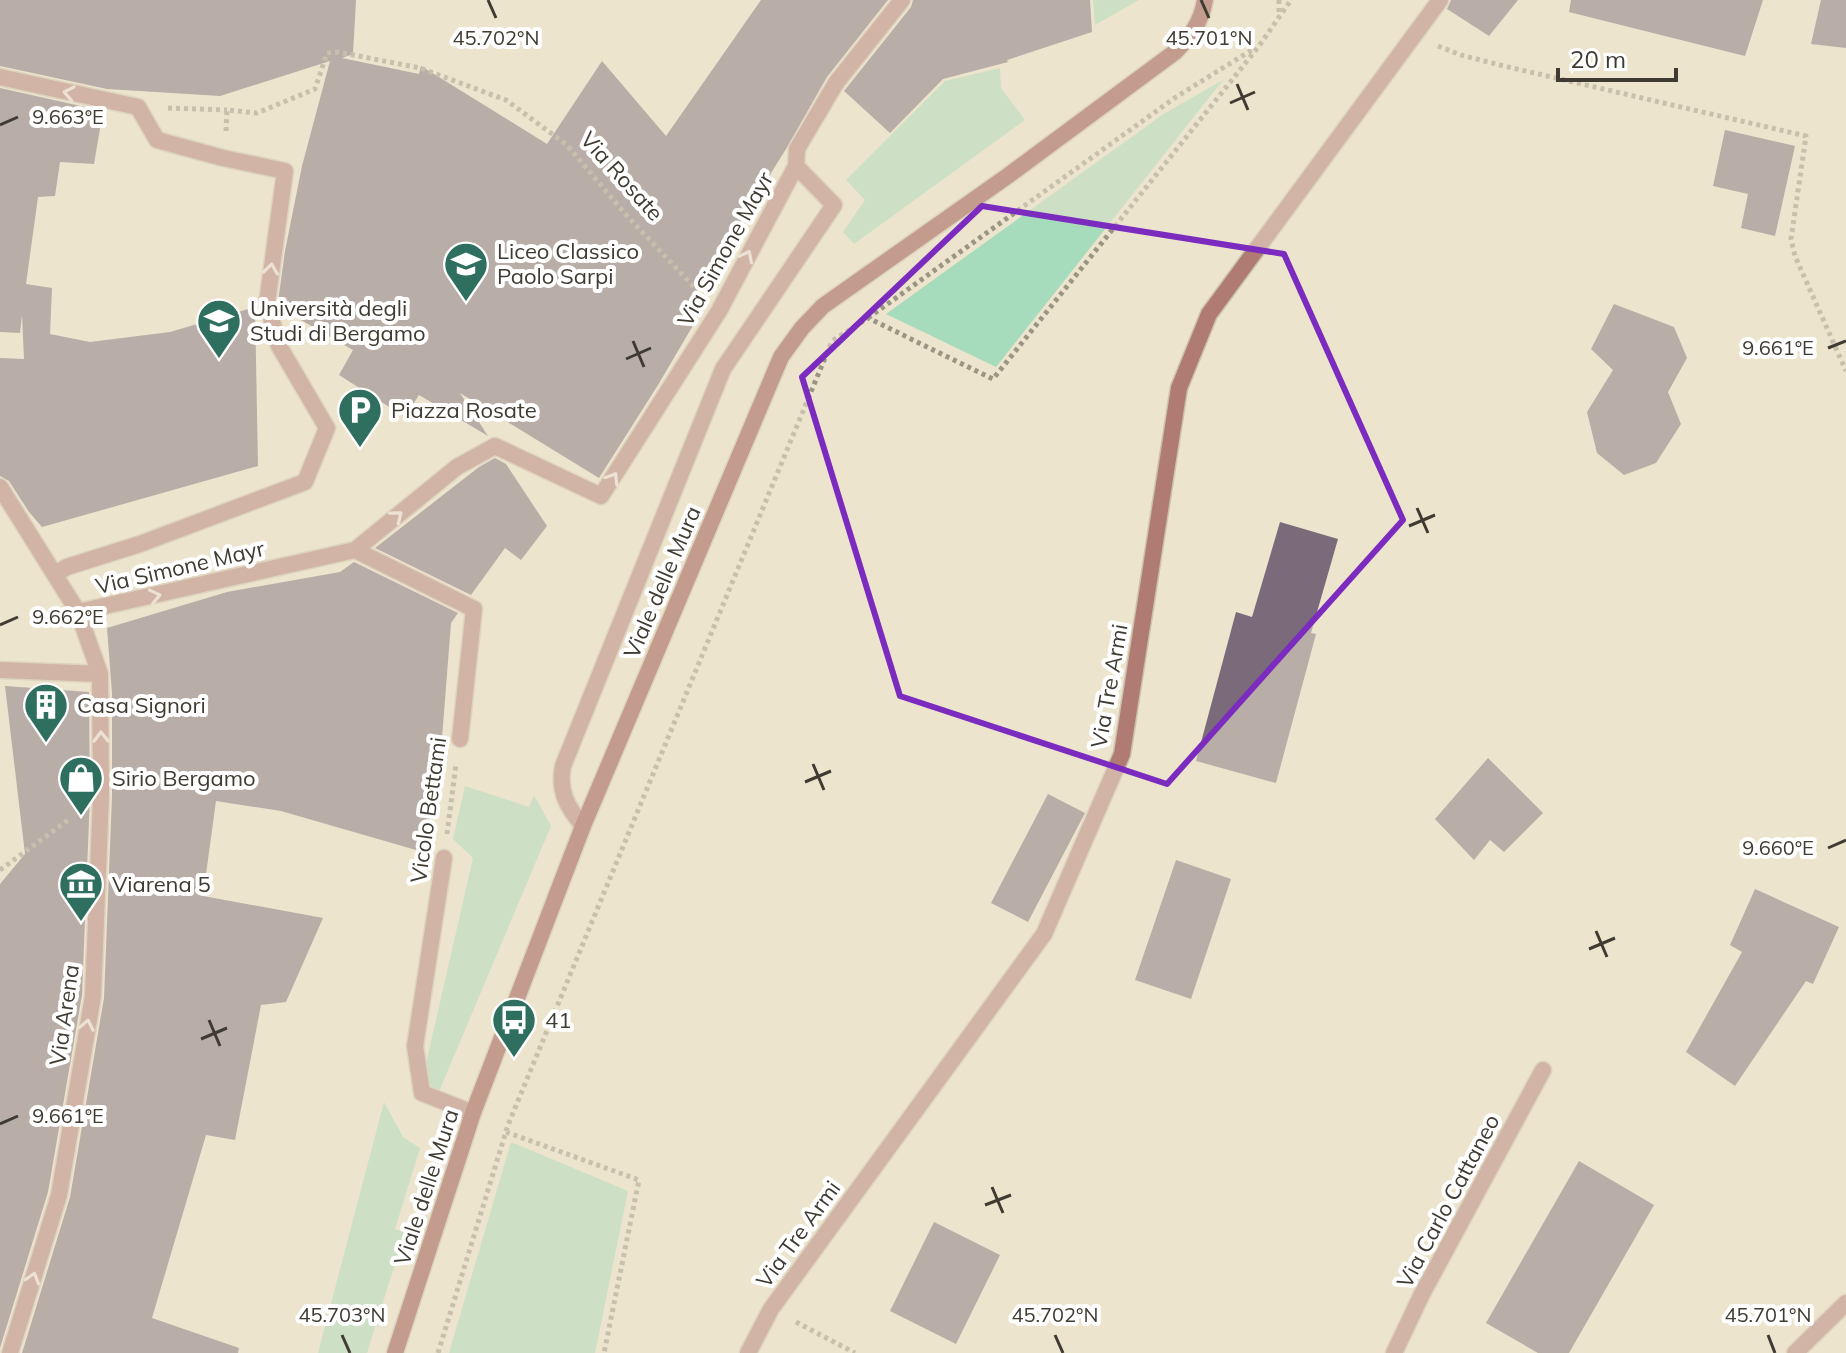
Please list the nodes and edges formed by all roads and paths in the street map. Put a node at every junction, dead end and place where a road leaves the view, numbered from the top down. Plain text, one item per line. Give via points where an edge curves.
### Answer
1 (902, 0) edge
2 (1205, 0) edge
3 (1279, 0) edge
4 (1291, 0) edge
5 (1440, 0) edge
6 (1279, 15) junction
7 (1414, 36) junction
8 (1259, 46) junction
9 (0, 77) edge
10 (138, 107) junction
11 (227, 110) junction
12 (796, 157) junction
13 (223, 158) junction
14 (719, 311) junction
15 (868, 318) junction
16 (1846, 371) edge
17 (0, 487) edge
18 (355, 550) junction
19 (55, 574) junction
20 (78, 612) junction
21 (0, 670) edge
22 (100, 674) junction
23 (460, 739) joint
24 (101, 796) junction
25 (583, 826) junction
26 (444, 858) joint
27 (0, 870) edge
28 (1543, 1070) dead end
29 (473, 1113) junction
30 (506, 1132) junction
31 (1846, 1303) edge
32 (771, 1309) junction
33 (10, 1353) edge
34 (395, 1353) edge
35 (438, 1353) edge
36 (604, 1353) edge
37 (748, 1353) edge
38 (855, 1353) edge
39 (1394, 1353) edge
40 (1795, 1353) edge

1 - 12 street via 836,83
2 - 25 street, Viale delle Mura via 1202,17 1175,52 848,287 802,328 765,391
3 - 6 path
4 - 6 path
5 - 7 street, Via Tre Armi
6 - 8 path
7 - 16 path via 1461,55 1806,136 1791,239
7 - 32 street, Via Tre Armi via 1209,314 1179,388 1122,754 1044,934
8 - 15 path via 1176,97
8 - 15 path via 993,379
10 -> 9 street
10 - 11 path, Via Rosate
10 - 13 street via 157,140
11 - 13 path
11 - 14 path, Via Rosate via 257,113 315,89 327,53 338,52 420,68 506,100 567,145
14 -> 12 street, Via Simone Mayr
12 - 25 street, Via Simone Mayr via 834,205 723,369 563,766 564,799
19 -> 13 street via 305,482 327,428 279,346 267,303 285,171
18 -> 14 street, Via Simone Mayr via 457,467 495,446 601,496
15 - 30 path via 832,341
17 - 19 street
20 -> 18 street, Via Simone Mayr
18 - 23 street, Vicolo Bettami via 474,609
19 - 20 street
20 - 22 street, Via Arena
21 - 22 street
24 -> 22 street, Via Arena
23 - 26 path, Vicolo Bettami
24 - 27 path
33 -> 24 street, Via Arena via 59,1195 93,996
25 - 29 street, Viale delle Mura
26 - 29 street, Vicolo Bettami via 415,1046 422,1093
28 - 39 street, Via Carlo Cattaneo
29 - 34 street, Viale delle Mura
30 - 35 path
30 - 36 path via 639,1180
31 - 40 street
32 - 37 street, Via Tre Armi
32 - 38 path

